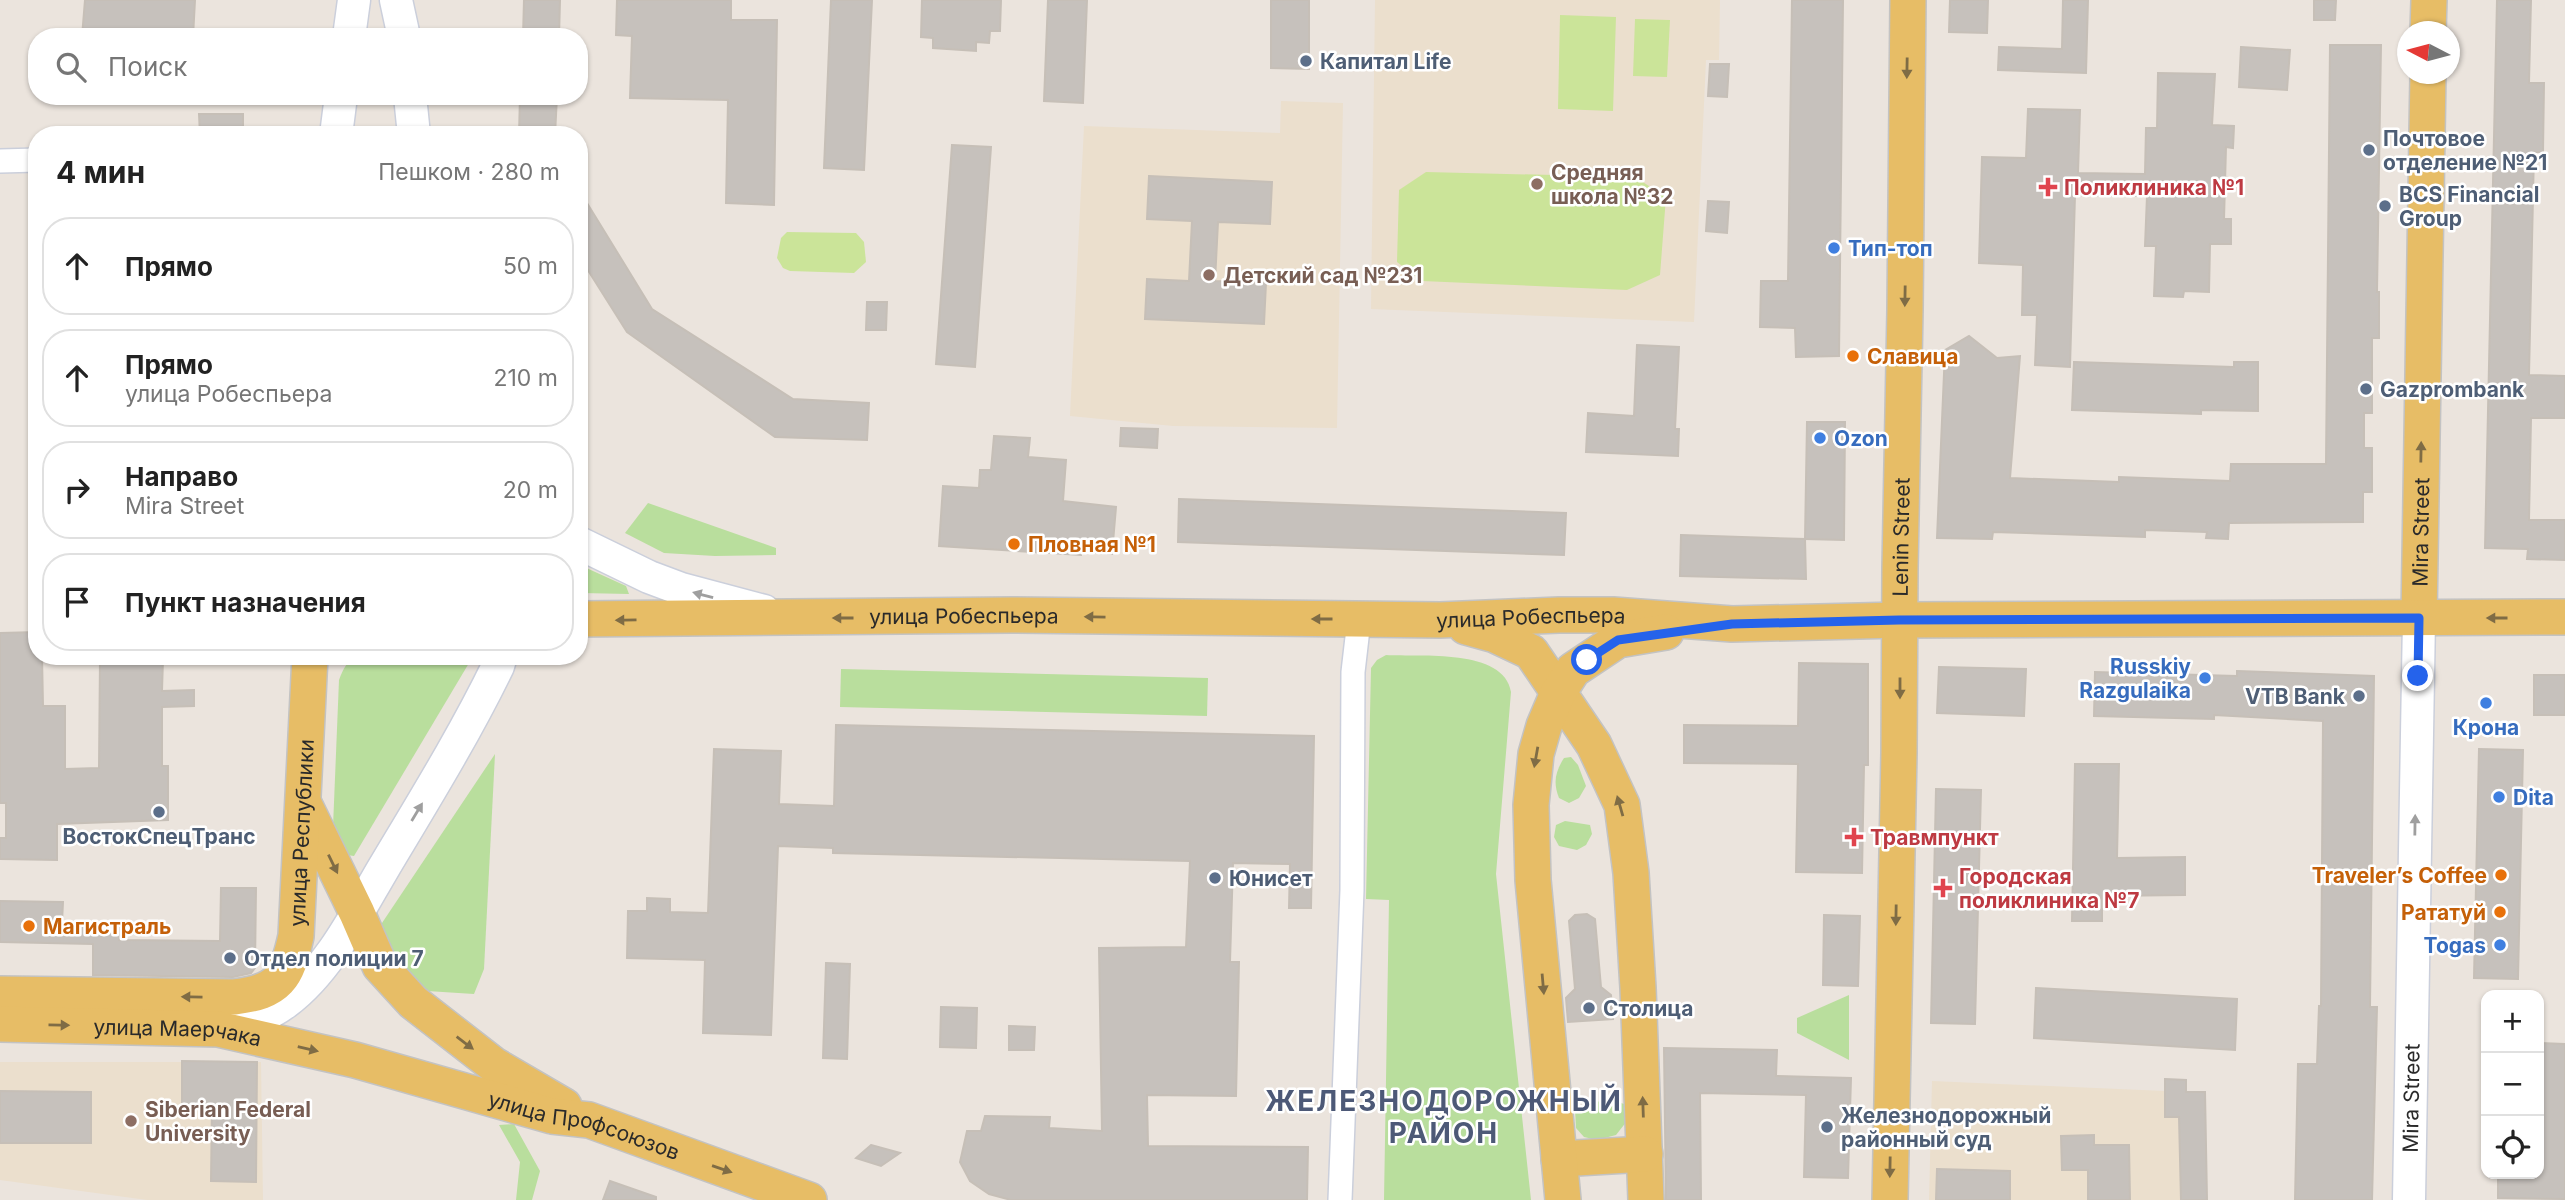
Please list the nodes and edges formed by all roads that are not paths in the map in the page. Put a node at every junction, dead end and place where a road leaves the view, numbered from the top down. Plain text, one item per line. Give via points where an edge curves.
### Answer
1 (354, 0) edge
2 (396, 0) edge
3 (1908, 0) edge
4 (2429, 0) edge
5 (2428, 21) edge
6 (350, 28) edge
7 (402, 28) edge
8 (2428, 84) edge
9 (340, 105) edge
10 (411, 105) edge
11 (337, 126) edge
12 (413, 126) edge
13 (28, 160) edge
14 (0, 161) edge
15 (588, 547) edge
16 (2565, 617) edge
17 (793, 618) junction
18 (2419, 618) junction
19 (588, 619) edge
20 (1359, 620) junction
21 (1440, 620) junction
22 (1899, 620) junction
23 (1732, 624) junction
24 (310, 665) edge
25 (498, 665) edge
26 (1558, 693) junction
27 (303, 803) junction
28 (357, 913) junction
29 (259, 993) joint
30 (0, 995) edge
31 (0, 1024) edge
32 (218, 1029) junction
33 (355, 1060) joint
34 (589, 1120) junction
35 (1645, 1154) junction
36 (1559, 1159) junction
37 (809, 1200) edge
38 (1340, 1200) edge
39 (1563, 1200) edge
40 (1646, 1200) edge
41 (1890, 1200) edge
42 (2409, 1200) edge

1 - 6 main road
2 - 7 main road
3 -> 22 main road, Lenin Street
4 - 5 main road
18 -> 8 main road, Mira Street
9 - 11 main road
10 - 12 main road
13 - 14 street
17 -> 15 main road via 681,589
16 -> 18 main road, улица Робеспьера
17 -> 19 main road, улица Робеспьера
20 -> 17 main road, улица Робеспьера via 1011,615
18 - 22 main road, улица Робеспьера
42 -> 18 main road, Mira Street
20 - 21 main road, улица Робеспьера
20 - 38 street via 1353,672 1352,890
21 - 23 main road, улица Робеспьера via 1613,615
21 - 26 main road via 1495,635 1531,652
22 - 23 main road, улица Робеспьера
22 -> 41 main road, Lenin Street
23 - 26 main road via 1618,640 1573,670
24 - 27 main road, улица Республики
28 -> 25 main road via 460,741
35 -> 26 main road via 1631,873 1622,805 1594,745
26 -> 36 main road via 1536,754 1531,805 1533,880
27 -> 28 main road
27 - 29 main road, улица Республики via 296,936 290,964 271,989
28 - 32 main road via 317,972 288,1001 262,1018
28 -> 34 main road via 380,966 413,1002 494,1065
29 -> 30 main road, улица Маерчака via 234,998
31 -> 32 main road, улица Маерчака
32 -> 33 main road, улица Маерчака
33 - 34 main road, улица Профсоюзов via 552,1116
34 -> 37 main road, улица Профсоюзов
35 - 36 main road
35 - 40 main road
36 - 39 main road

